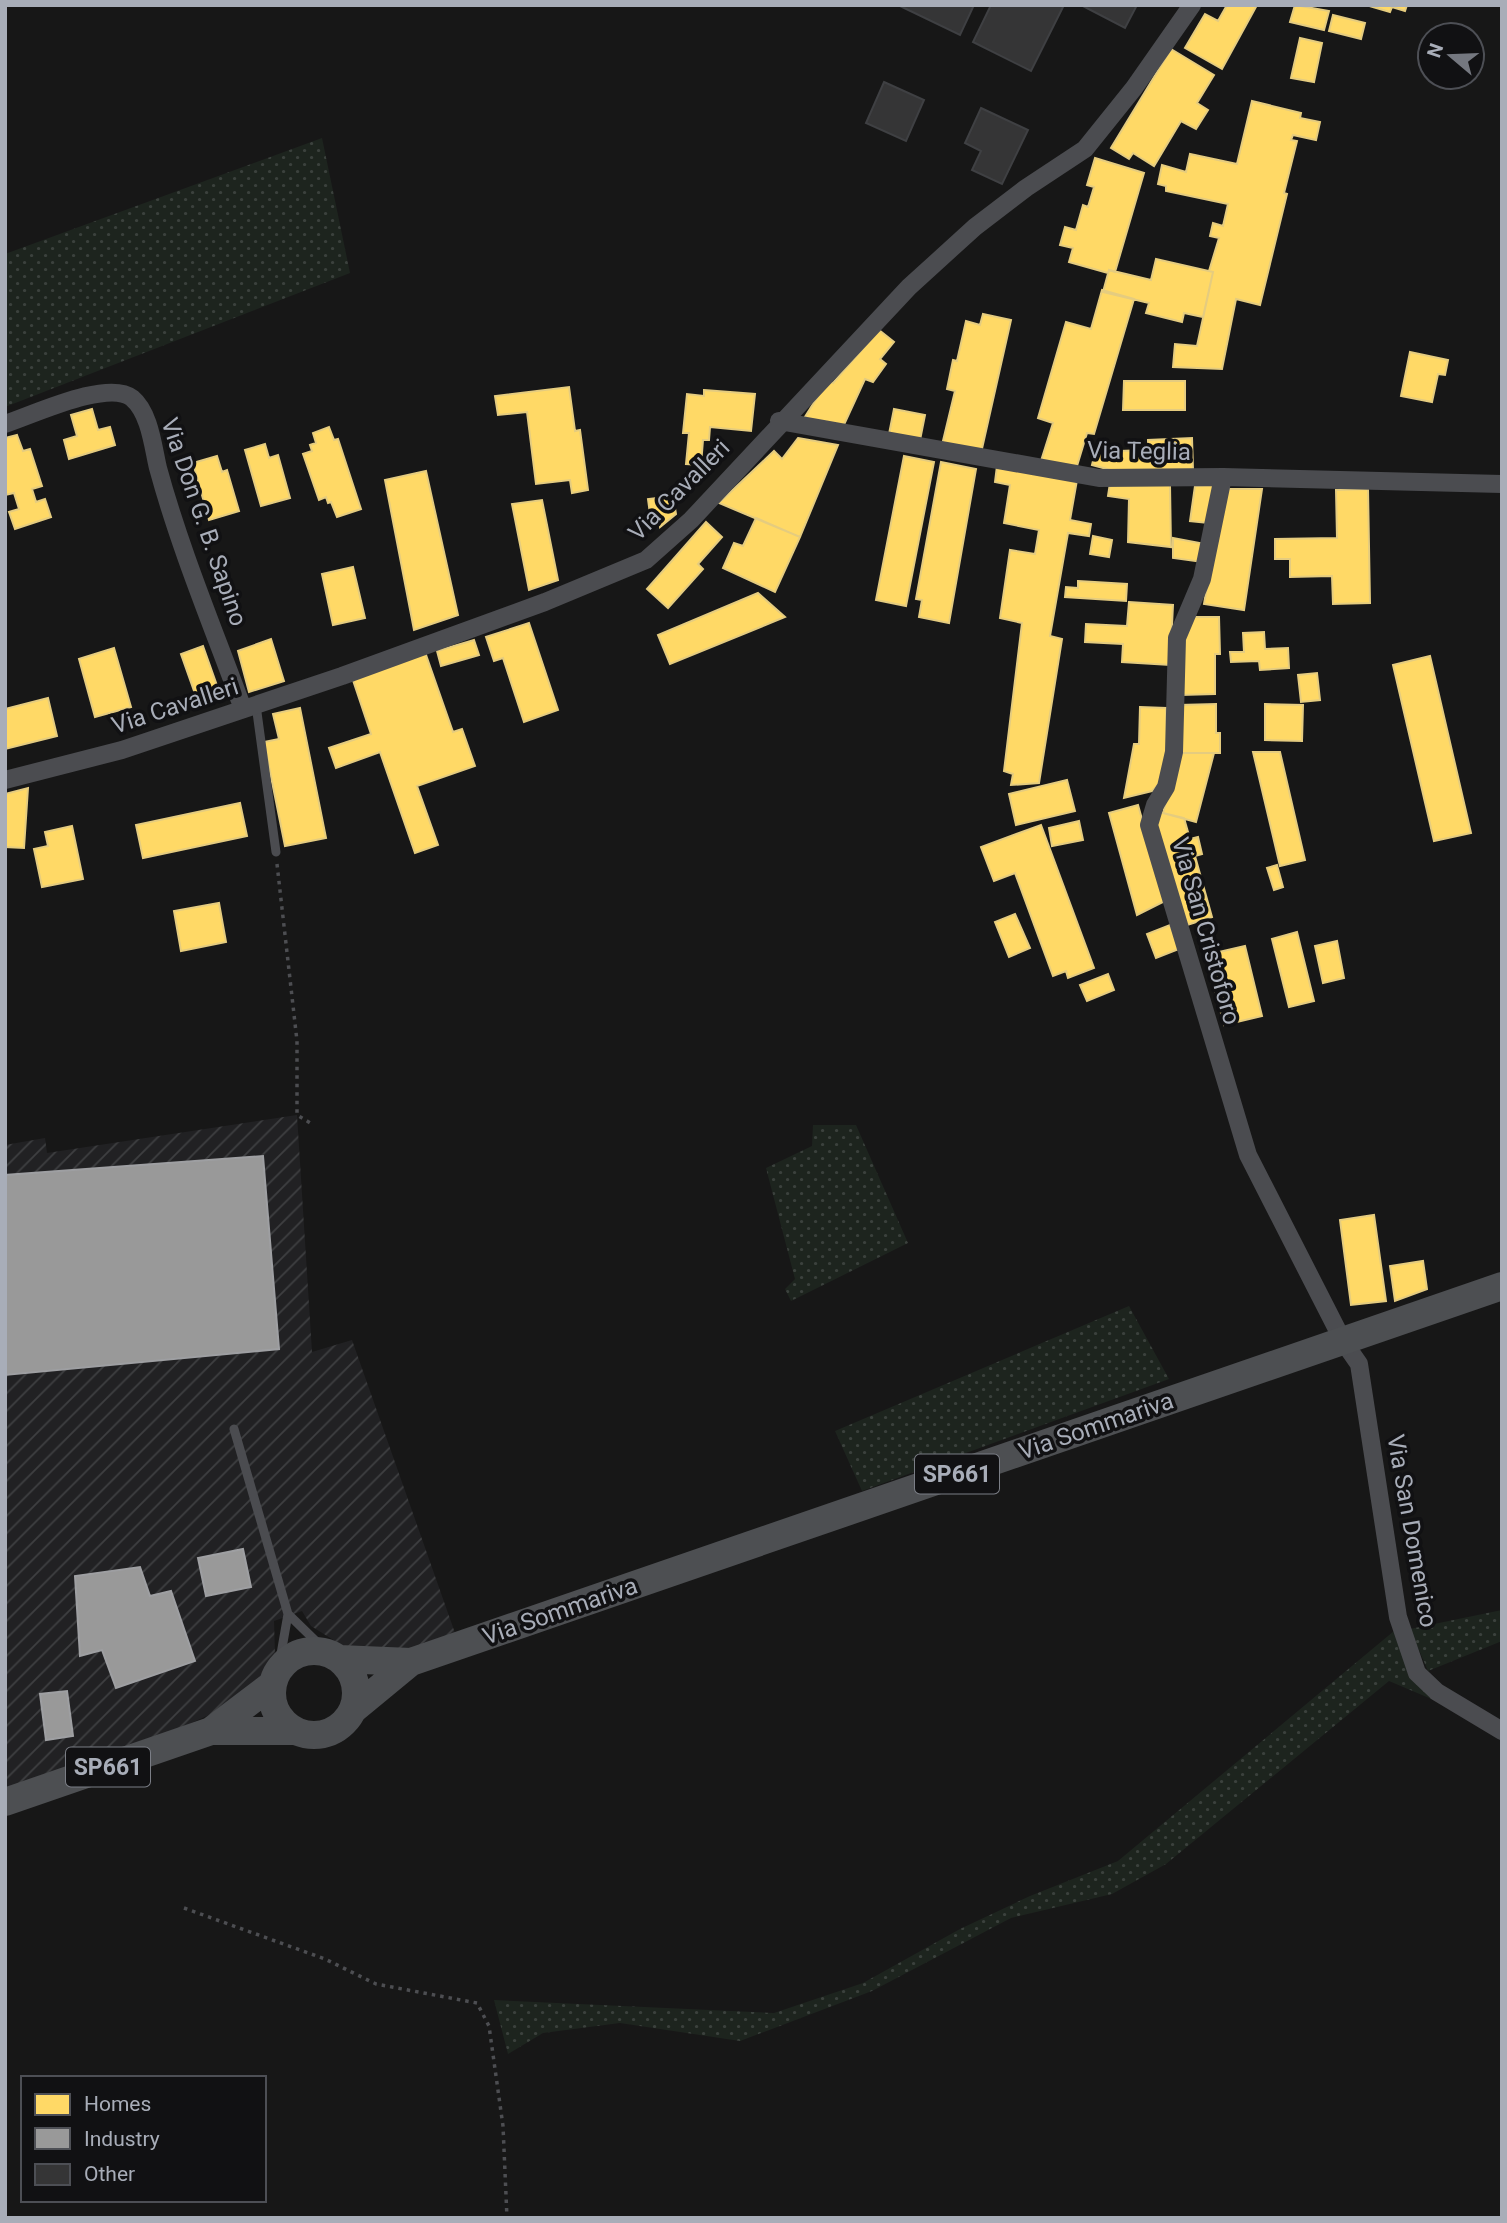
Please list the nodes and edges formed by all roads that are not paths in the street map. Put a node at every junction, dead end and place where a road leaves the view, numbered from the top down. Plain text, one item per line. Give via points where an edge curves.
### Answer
1 (1192, 5) edge
2 (779, 421) junction
3 (5, 424) edge
4 (1223, 477) junction
5 (1502, 484) edge
6 (249, 707) junction
7 (5, 780) edge
8 (276, 852) road end
9 (1502, 1286) edge
10 (1342, 1341) junction
11 (234, 1429) dead end
12 (288, 1614) junction
13 (333, 1656) junction
14 (411, 1662) junction
15 (275, 1677) junction
16 (354, 1709) junction
17 (211, 1731) junction
18 (295, 1731) junction
19 (1502, 1731) edge
20 (5, 1802) edge

1 - 2 street, Via Cavalleri via 1085,149 975,227 909,287
2 - 4 street, Via Teglia via 1100,478
2 - 6 street, Via Cavalleri via 691,520 646,560 545,602
3 - 6 street, Via Don G. B. Sapino via 96,393 114,391 132,399 146,422 162,480
4 - 5 street, Via Teglia
4 - 10 street, Via San Cristoforo via 1202,579 1177,638 1174,752 1166,788 1149,825 1248,1155
6 - 7 street, Via Cavalleri via 122,750
6 - 8 lane
9 - 10 main road, Via Sommariva / SP661
10 - 14 main road, Via Sommariva / SP661
10 - 19 street, Via San Domenico via 1359,1364 1398,1616 1417,1673 1437,1692
11 - 12 lane
12 - 13 lane
12 - 15 lane
13 - 14 main road, Via Sommariva / SP661
13 - 15 main road via 299,1653
13 - 16 main road via 355,1681
14 - 16 main road, Via Sommariva / SP661
15 - 17 main road, SP661
15 - 18 main road via 276,1711
16 - 18 main road via 341,1725 323,1735
17 - 18 main road, SP661
17 - 20 main road, SP661

